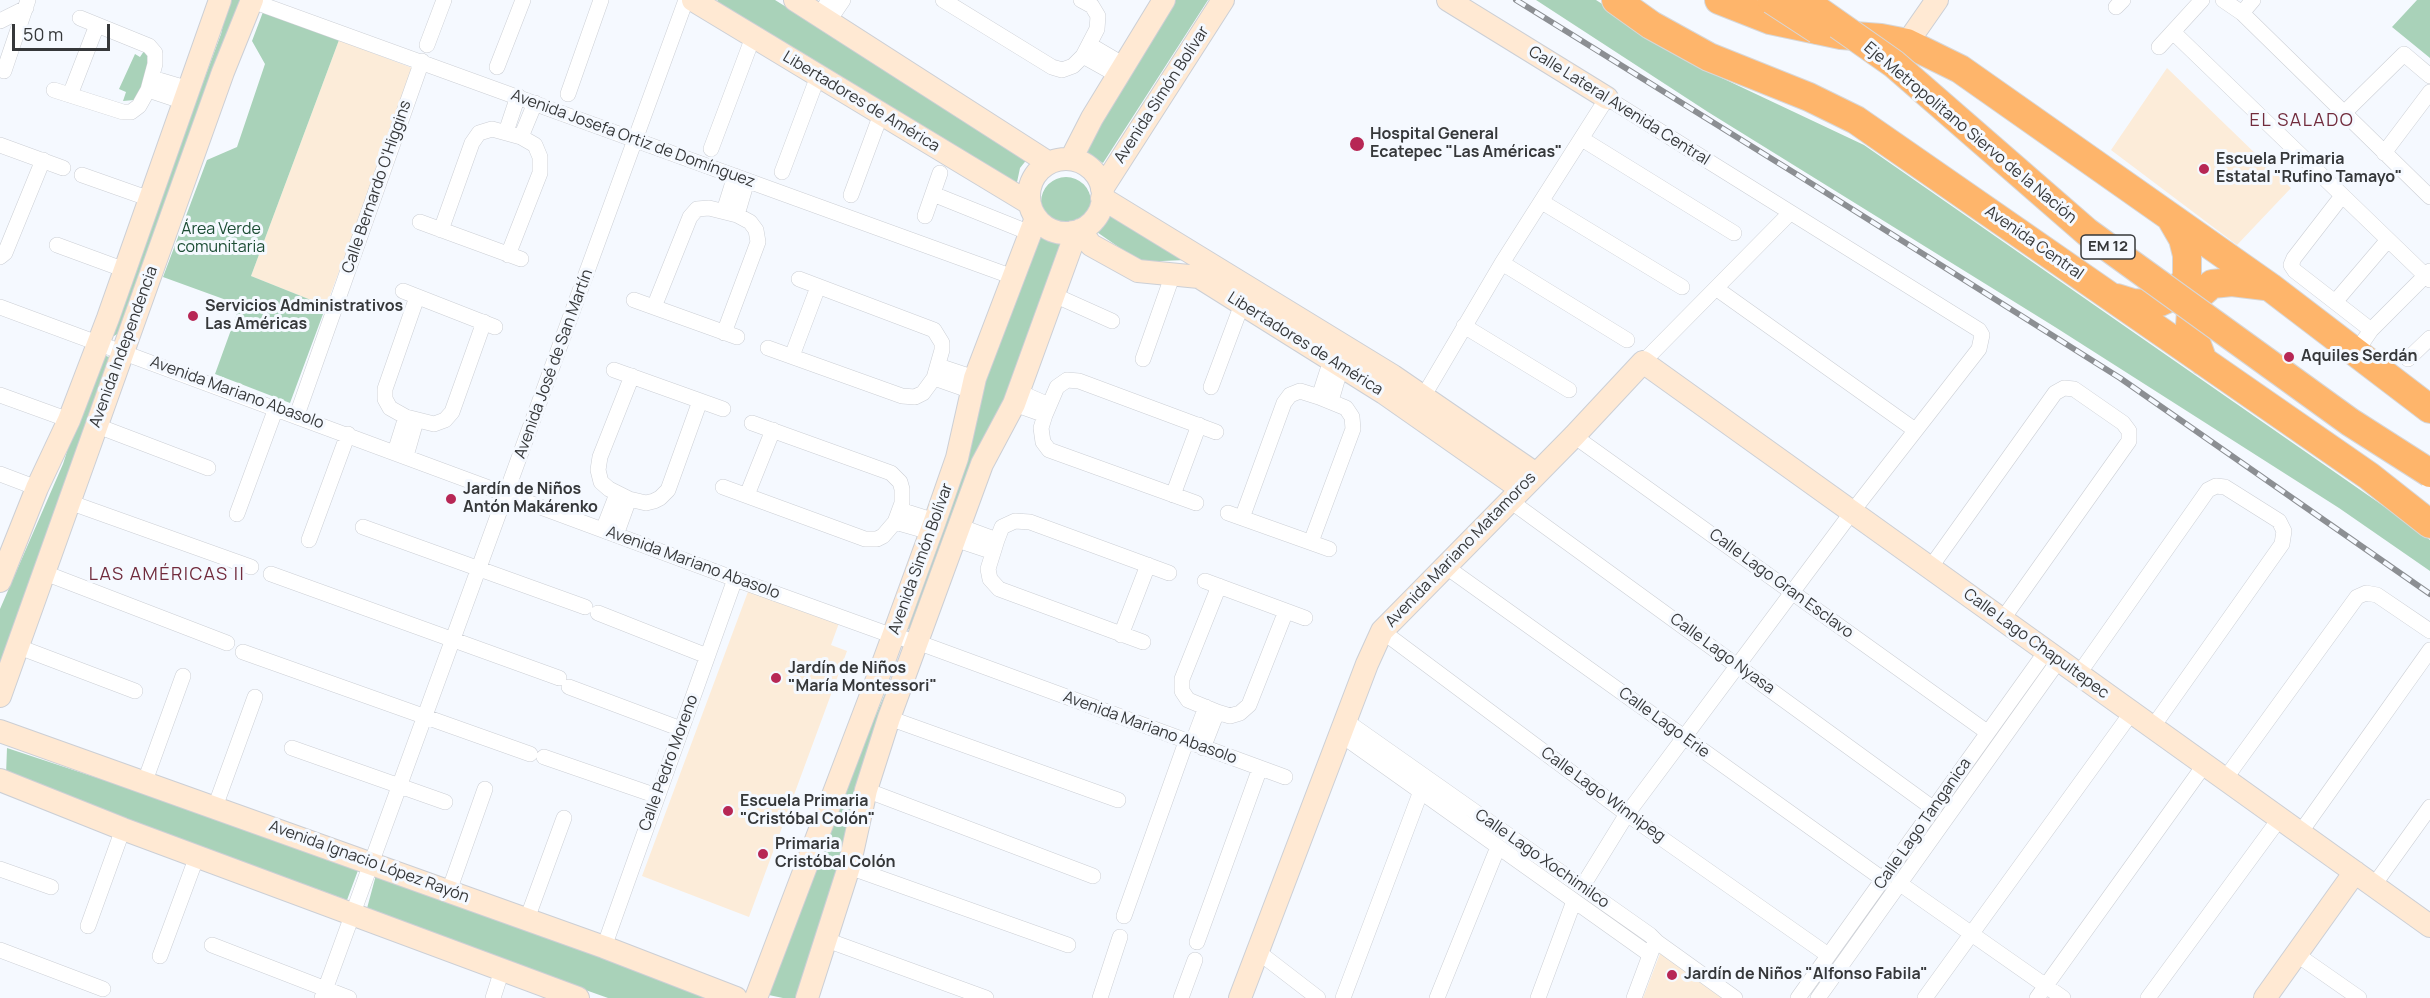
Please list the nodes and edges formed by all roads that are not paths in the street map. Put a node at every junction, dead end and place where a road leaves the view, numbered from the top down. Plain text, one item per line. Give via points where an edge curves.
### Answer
1 (220, 0) edge
2 (252, 0) edge
3 (444, 0) edge
4 (523, 0) edge
5 (601, 0) edge
6 (686, 0) edge
7 (693, 0) edge
8 (795, 0) edge
9 (843, 0) edge
10 (943, 0) edge
11 (1081, 0) edge
12 (1164, 0) edge
13 (1223, 0) edge
14 (1448, 0) edge
15 (1616, 0) edge
16 (1719, 0) edge
17 (1772, 0) edge
18 (1803, 0) edge
19 (1936, 0) edge
20 (2202, 0) edge
21 (2223, 0) edge
22 (2253, 0) edge
23 (27, 4) edge
24 (965, 6) edge
25 (825, 13) edge
26 (2242, 13) junction
27 (80, 18) dead end
28 (0, 21) edge
29 (97, 25) junction
30 (2173, 32) junction
31 (753, 37) junction
32 (1907, 43) junction
33 (427, 45) dead end
34 (2159, 48) dead end
35 (1087, 51) junction
36 (422, 61) junction
37 (497, 67) dead end
38 (1121, 70) junction
39 (7, 72) edge
40 (818, 76) junction
41 (2430, 76) edge
42 (150, 84) junction
43 (54, 90) dead end
44 (2430, 92) edge
45 (568, 94) dead end
46 (70, 95) junction
47 (186, 95) junction
48 (518, 96) junction
49 (1607, 98) junction
50 (535, 103) junction
51 (2344, 113) junction
52 (881, 114) junction
53 (506, 132) junction
54 (521, 137) junction
55 (1582, 139) junction
56 (635, 140) junction
57 (0, 145) edge
58 (711, 148) dead end
59 (2385, 153) junction
60 (43, 160) junction
61 (1060, 161) junction
62 (63, 168) dead end
63 (782, 172) dead end
64 (940, 172) dead end
65 (82, 175) dead end
66 (741, 179) junction
67 (1102, 193) junction
68 (933, 194) junction
69 (850, 195) dead end
70 (2342, 196) junction
71 (2430, 197) edge
72 (150, 199) junction
73 (1542, 202) junction
74 (730, 213) junction
75 (1790, 213) junction
76 (925, 216) dead end
77 (1032, 218) junction
78 (2170, 218) junction
79 (420, 222) dead end
80 (441, 230) junction
81 (1076, 231) junction
82 (1734, 233) dead end
83 (2387, 241) junction
84 (57, 245) dead end
85 (0, 257) edge
86 (1502, 263) junction
87 (125, 270) junction
88 (1173, 274) junction
89 (2428, 276) edge
90 (1013, 277) junction
91 (799, 279) dead end
92 (818, 287) junction
93 (1682, 287) dead end
94 (2270, 287) junction
95 (1717, 289) junction
96 (1054, 295) junction
97 (2109, 296) junction
98 (634, 300) dead end
99 (2335, 302) junction
100 (1242, 304) junction
101 (0, 307) edge
102 (654, 307) junction
103 (1112, 321) dead end
104 (1464, 326) junction
105 (2430, 338) edge
106 (1627, 340) dead end
107 (2364, 341) junction
108 (98, 342) junction
109 (768, 348) dead end
110 (123, 351) junction
111 (792, 356) junction
112 (1143, 359) dead end
113 (2408, 359) dead end
114 (2203, 361) junction
115 (1643, 362) junction
116 (1336, 364) junction
117 (614, 370) dead end
118 (936, 372) junction
119 (632, 376) junction
120 (973, 384) junction
121 (1211, 387) dead end
122 (1569, 390) dead end
123 (0, 395) edge
124 (1423, 397) junction
125 (1016, 398) junction
126 (1325, 399) junction
127 (700, 400) junction
128 (276, 408) junction
129 (723, 409) dead end
130 (2430, 409) edge
131 (1047, 410) junction
132 (297, 415) junction
133 (411, 419) junction
134 (69, 420) junction
135 (752, 423) dead end
136 (96, 425) junction
137 (1199, 425) junction
138 (772, 430) junction
139 (1915, 430) junction
140 (1216, 432) dead end
141 (348, 434) junction
142 (1574, 436) junction
143 (400, 454) junction
144 (208, 468) dead end
145 (2430, 473) edge
146 (0, 474) edge
147 (723, 487) dead end
148 (37, 488) junction
149 (1522, 488) junction
150 (506, 493) junction
151 (747, 495) junction
152 (1173, 495) junction
153 (623, 496) junction
154 (69, 502) junction
155 (1196, 503) dead end
156 (2430, 506) edge
157 (1852, 512) junction
158 (237, 514) dead end
159 (898, 516) junction
160 (2430, 524) edge
161 (363, 527) dead end
162 (933, 527) junction
163 (610, 532) junction
164 (957, 532) junction
165 (309, 540) dead end
166 (1311, 542) junction
167 (995, 546) junction
168 (1329, 549) dead end
169 (1148, 565) junction
170 (3, 566) edge
171 (1445, 566) junction
172 (251, 567) dead end
173 (1930, 568) junction
174 (478, 570) junction
175 (45, 573) junction
176 (1169, 573) dead end
177 (271, 574) dead end
178 (735, 579) junction
179 (1793, 592) junction
180 (1286, 611) junction
181 (1305, 618) dead end
182 (2002, 620) junction
183 (1382, 631) junction
184 (2430, 631) edge
185 (1121, 635) junction
186 (893, 636) junction
187 (453, 641) junction
188 (917, 642) junction
189 (1143, 642) dead end
190 (226, 643) dead end
191 (19, 647) junction
192 (2430, 650) edge
193 (243, 652) dead end
194 (2053, 655) junction
195 (707, 656) junction
196 (1739, 666) junction
197 (2078, 675) junction
198 (183, 676) dead end
199 (135, 691) dead end
200 (0, 696) edge
201 (255, 697) dead end
202 (1212, 709) junction
203 (2132, 712) junction
204 (425, 717) junction
205 (889, 718) junction
206 (1343, 728) junction
207 (2152, 728) junction
208 (681, 729) junction
209 (0, 731) edge
210 (1987, 732) junction
211 (1685, 738) junction
212 (1194, 745) junction
213 (292, 748) dead end
214 (2205, 764) junction
215 (1260, 768) junction
216 (1285, 777) dead end
217 (2225, 778) junction
218 (0, 780) edge
219 (146, 781) junction
220 (400, 786) junction
221 (485, 789) dead end
222 (866, 790) junction
223 (1421, 791) junction
224 (657, 796) junction
225 (1118, 800) dead end
226 (445, 802) dead end
227 (215, 807) junction
228 (2430, 807) edge
229 (1934, 809) junction
230 (1627, 814) junction
231 (564, 818) dead end
232 (2280, 818) junction
233 (123, 829) junction
234 (2300, 834) junction
235 (1498, 847) junction
236 (197, 856) junction
237 (371, 864) junction
238 (849, 867) junction
239 (0, 869) edge
240 (2355, 872) junction
241 (1093, 876) dead end
242 (1892, 881) junction
243 (2374, 885) junction
244 (51, 887) dead end
245 (1582, 887) junction
246 (449, 891) junction
247 (1574, 901) junction
248 (353, 914) junction
249 (1124, 916) dead end
250 (527, 919) junction
251 (88, 926) dead end
252 (2430, 926) edge
253 (1972, 934) junction
254 (1120, 937) dead end
255 (824, 939) junction
256 (1197, 942) dead end
257 (212, 945) dead end
258 (1068, 945) dead end
259 (604, 947) junction
260 (1653, 948) junction
261 (0, 950) edge
262 (1257, 951) junction
263 (2295, 954) junction
264 (1828, 955) junction
265 (160, 956) dead end
266 (1195, 960) dead end
267 (502, 970) junction
268 (103, 989) dead end
269 (2042, 992) edge
270 (324, 994) edge
271 (349, 998) edge
272 (492, 998) edge
273 (578, 998) edge
274 (736, 998) edge
275 (756, 998) edge
276 (807, 998) edge
277 (986, 998) edge
278 (1100, 998) edge
279 (1180, 998) edge
280 (1240, 998) edge
281 (1318, 998) edge
282 (1343, 998) edge
283 (1437, 998) edge
284 (1538, 998) edge
285 (1634, 998) edge
286 (1736, 998) edge
287 (1798, 998) edge
288 (1818, 998) edge
289 (1925, 998) edge
290 (2063, 998) edge
291 (2148, 998) edge
292 (2265, 998) edge
293 (2359, 998) edge

1 - 47 street, Avenida Independencia
2 - 36 street, Avenida Josefa Ortiz de Domínguez
2 - 110 street, Avenida Independencia
3 - 33 street
4 - 37 street
5 - 45 street
6 - 56 street, Avenida José de San Martín
7 - 31 street, Libertadores de América
8 - 25 street
9 - 25 street
10 - 24 street
11 - 35 street via 1092,6 1098,16
12 - 38 street
13 - 67 street, Avenida Simón Bolívar
14 - 49 street, Calle Lateral Avenida Central
15 - 97 highway, Avenida Central via 1651,25 1709,57 1856,120
16 - 32 highway via 1770,20 1841,35
17 - 156 highway, Eje Metropolitano Siervo de la Nación / EM 12, bridge via 1885,78 2075,245
18 - 145 highway, Eje Metropolitano Siervo de la Nación / EM 12, bridge via 1894,64 2087,232 2350,422
19 - 32 street
20 - 30 street
21 - 26 street
22 - 26 street
23 - 28 street
23 - 39 street
24 - 35 street via 1052,67 1073,66
25 - 61 street
26 - 51 street
27 - 29 street
29 - 42 street via 149,46 155,53
29 - 46 street
30 - 34 street
30 - 70 street
31 - 40 street, Libertadores de América
31 - 58 street
32 - 78 highway via 1960,69
35 - 38 street
36 - 48 street, Avenida Josefa Ortiz de Domínguez
36 - 132 street, Calle Bernardo O'Higgins
38 - 61 street
40 - 52 street, Libertadores de América
40 - 63 street
41 - 51 street via 2404,54
42 - 46 street via 139,106 131,112
42 - 47 street
43 - 46 street
44 - 59 street
47 - 72 street, Avenida Independencia
48 - 50 street, Avenida Josefa Ortiz de Domínguez
48 - 53 street
49 - 55 street
49 - 75 street, Calle Lateral Avenida Central
50 - 54 street
50 - 56 street, Avenida Josefa Ortiz de Domínguez
51 - 59 street
52 - 69 street
52 - 77 street, Libertadores de América
53 - 54 street
53 - 80 street via 492,129 479,133 472,143
54 - 80 street via 535,145 540,173 514,257
55 - 73 street
55 - 82 street
56 - 66 street, Avenida Josefa Ortiz de Domínguez
56 - 150 street, Avenida José de San Martín
57 - 60 street
59 - 71 street
60 - 62 street
60 - 85 street
61 - 67 street via 1088,166
61 - 77 street via 1040,170 1033,179 1029,191
64 - 68 street
65 - 72 street
66 - 74 street
66 - 90 street, Avenida Josefa Ortiz de Domínguez
67 - 81 street via 1096,217
67 - 124 street, Libertadores de América
68 - 76 street
68 - 77 street
70 - 83 street
70 - 99 street via 2291,265
72 - 87 street, Avenida Independencia
73 - 86 street
73 - 93 street
74 - 102 street via 698,209 690,217
74 - 102 street via 750,222 758,242 731,335
75 - 95 street, Avenida Mariano Matamoros
75 - 139 street, Calle Lateral Avenida Central via 1982,335 1979,349
77 - 81 street via 1052,230
77 - 90 street, Avenida Simón Bolívar
78 - 94 highway
78 - 97 highway via 2183,239 2187,255 2187,277 2181,286 2170,297 2146,304
79 - 80 street
81 - 88 street, Libertadores de América via 1125,265
81 - 96 street, Avenida Simón Bolívar
83 - 89 street
83 - 99 street
84 - 87 street
86 - 104 street
86 - 106 street
87 - 108 street, Avenida Independencia
88 - 100 street, Libertadores de América via 1198,277
88 - 112 street
89 - 107 street
90 - 120 street, Avenida Simón Bolívar
91 - 92 street
92 - 111 street
92 - 118 street via 934,330 942,343
94 - 107 highway
94 - 114 highway via 2232,282 2212,284 2196,298 2190,326
95 - 115 street, Avenida Mariano Matamoros
95 - 139 street
96 - 103 street
96 - 125 street, Avenida Simón Bolívar
97 - 114 highway, Avenida Central
98 - 102 street
99 - 107 street
100 - 116 street, Libertadores de América
100 - 121 street
101 - 108 street, Avenida Mariano Abasolo
104 - 122 street
104 - 124 street
105 - 113 street
107 - 130 highway
108 - 110 street, Avenida Mariano Abasolo
108 - 134 street, Avenida Independencia
109 - 111 street
110 - 128 street, Avenida Mariano Abasolo
110 - 136 street, Avenida Independencia
111 - 118 street via 902,396 923,393
114 - 160 highway, Avenida Central via 2369,476
115 - 142 street, Avenida Mariano Matamoros
115 - 157 street, Calle Lago Chapultepec
116 - 126 street
116 - 149 street, Libertadores de América
117 - 119 street
118 - 120 street
119 - 127 street
119 - 153 street via 598,470 601,482
120 - 162 street, Avenida Simón Bolívar via 957,459
123 - 134 street
124 - 149 street, Libertadores de América
125 - 131 street
125 - 164 street, Avenida Simón Bolívar via 982,464
126 - 166 street via 1346,408 1353,429
126 - 166 street via 1300,392 1290,395 1235,515
127 - 129 street
127 - 153 street via 668,490 646,503
128 - 132 street, Avenida Mariano Abasolo
128 - 158 street
131 - 137 street via 1057,387 1067,381 1079,381
131 - 152 street via 1041,428 1048,450
132 - 141 street, Avenida Mariano Abasolo
133 - 133 street via 434,424 446,420 489,324 410,294 385,399 390,408
133 - 143 street
134 - 148 street, Avenida Independencia
135 - 138 street
136 - 144 street
136 - 154 street, Avenida Independencia
137 - 140 street
137 - 152 street
138 - 151 street
138 - 159 street via 891,472 902,489
139 - 157 street
141 - 143 street, Avenida Mariano Abasolo
141 - 165 street
142 - 149 street, Avenida Mariano Matamoros
142 - 179 street, Calle Lago Gran Esclavo
143 - 150 street, Avenida Mariano Abasolo
146 - 148 street
147 - 151 street
148 - 170 street, Avenida Independencia
149 - 171 street, Avenida Mariano Matamoros
149 - 196 street, Calle Lago Nyasa
150 - 163 street, Avenida Mariano Abasolo
150 - 174 street, Avenida José de San Martín
151 - 159 street via 865,539 883,536
152 - 155 street
153 - 163 street
154 - 172 street
154 - 175 street, Avenida Independencia
157 - 173 street, Calle Lago Chapultepec
157 - 179 street
159 - 162 street
161 - 174 street
162 - 186 street, Avenida Simón Bolívar
163 - 178 street, Avenida Mariano Abasolo
164 - 167 street
164 - 188 street, Avenida Simón Bolívar
166 - 168 street
167 - 169 street via 1002,527 1015,521 1030,522
167 - 185 street via 988,569 990,579 999,589
169 - 176 street
169 - 185 street
171 - 183 street, Avenida Mariano Matamoros
171 - 211 street, Calle Lago Erie
173 - 182 street, Calle Lago Chapultepec
173 - 182 street via 2055,393 2064,388 2074,389 2123,423 2129,441
174 - 187 street, Avenida José de San Martín
174 - 195 street
175 - 190 street
175 - 191 street, Avenida Independencia
177 - 187 street
178 - 186 street, Avenida Mariano Abasolo
178 - 195 street, Calle Pedro Moreno
179 - 196 street
179 - 210 street, Calle Lago Gran Esclavo
180 - 181 street
180 - 202 street via 1249,705 1230,716
180 - 202 street via 1212,583 1182,679 1182,691 1188,700
182 - 194 street, Calle Lago Chapultepec
183 - 206 street, Avenida Mariano Matamoros
183 - 230 street, Calle Lago Winnipeg
184 - 217 street via 2377,595 2366,592 2357,597
185 - 189 street
186 - 188 street, Avenida Mariano Abasolo
186 - 275 street, Avenida Simón Bolívar
187 - 204 street, Avenida José de San Martín
187 - 208 street
188 - 205 street, Avenida Simón Bolívar
188 - 212 street, Avenida Mariano Abasolo
191 - 199 street
191 - 200 street, Avenida Independencia
192 - 234 street
193 - 204 street
194 - 197 street, Calle Lago Chapultepec
194 - 210 street, Calle Lago Tanganica
194 - 242 street, Calle Lago Tanganica
195 - 208 street, Calle Pedro Moreno
196 - 211 street
196 - 229 street, Calle Lago Nyasa
197 - 203 street, Calle Lago Chapultepec
197 - 207 street via 2208,490 2225,487 2279,521 2284,531 2282,544
198 - 219 street
201 - 227 street
202 - 212 street
203 - 207 street, Calle Lago Chapultepec
203 - 253 street
204 - 220 street, Avenida José de San Martín
204 - 224 street
205 - 222 street, Avenida Simón Bolívar
205 - 225 street
206 - 223 street, Calle Lago Xochimilco
206 - 245 street, Calle Lago Xochimilco
206 - 262 street, Avenida Mariano Matamoros
207 - 214 street, Calle Lago Chapultepec
208 - 224 street, Calle Pedro Moreno
209 - 219 street, Avenida Ignacio López Rayón
210 - 229 street, Calle Lago Tanganica
211 - 230 street
211 - 242 street, Calle Lago Erie
212 - 215 street, Avenida Mariano Abasolo
212 - 249 street
213 - 220 street
214 - 217 street, Calle Lago Chapultepec
214 - 269 street
215 - 216 street, Avenida Mariano Abasolo
215 - 256 street
217 - 232 street, Calle Lago Chapultepec
218 - 233 street
219 - 227 street, Avenida Ignacio López Rayón
220 - 226 street
220 - 237 street, Avenida José de San Martín
221 - 246 street
222 - 238 street, Avenida Simón Bolívar
222 - 241 street
223 - 235 street, Calle Lago Xochimilco
223 - 282 street
224 - 259 street, Calle Pedro Moreno
227 - 237 street, Avenida Ignacio López Rayón
228 - 243 street
229 - 242 street, Calle Lago Tanganica
230 - 245 street
230 - 264 street, Calle Lago Winnipeg
231 - 250 street
232 - 234 street, Calle Lago Chapultepec
232 - 291 street
233 - 236 street
233 - 251 street
234 - 240 street, Calle Lago Chapultepec
235 - 247 street, Calle Lago Xochimilco
235 - 283 street
236 - 248 street
236 - 265 street
237 - 246 street, Avenida Ignacio López Rayón
237 - 248 street, Avenida José de San Martín
238 - 255 street, Avenida Simón Bolívar
238 - 258 street
239 - 244 street
240 - 243 street, Calle Lago Chapultepec
240 - 263 street
242 - 253 street, Calle Lago Erie
242 - 264 street, Calle Lago Tanganica
242 - 288 street, Calle Lago Tanganica
243 - 252 street, Calle Lago Chapultepec
245 - 260 street, Calle Lago Xochimilco
246 - 250 street, Avenida Ignacio López Rayón
247 - 260 street, Calle Lago Xochimilco
247 - 284 street
248 - 267 street
248 - 270 street, Avenida José de San Martín
250 - 259 street, Avenida Ignacio López Rayón
253 - 269 street, Calle Lago Erie
253 - 289 street
254 - 278 street
255 - 276 street, Avenida Simón Bolívar
255 - 277 street
257 - 270 street
259 - 274 street, Avenida Ignacio López Rayón
260 - 285 street
260 - 286 street, Calle Lago Xochimilco
261 - 268 street
262 - 280 street, Avenida Mariano Matamoros
262 - 281 street
263 - 292 street
263 - 293 street
264 - 287 street, Calle Lago Tanganica
266 - 279 street
267 - 272 street
267 - 273 street
269 - 290 street, Calle Lago Erie
270 - 271 street

